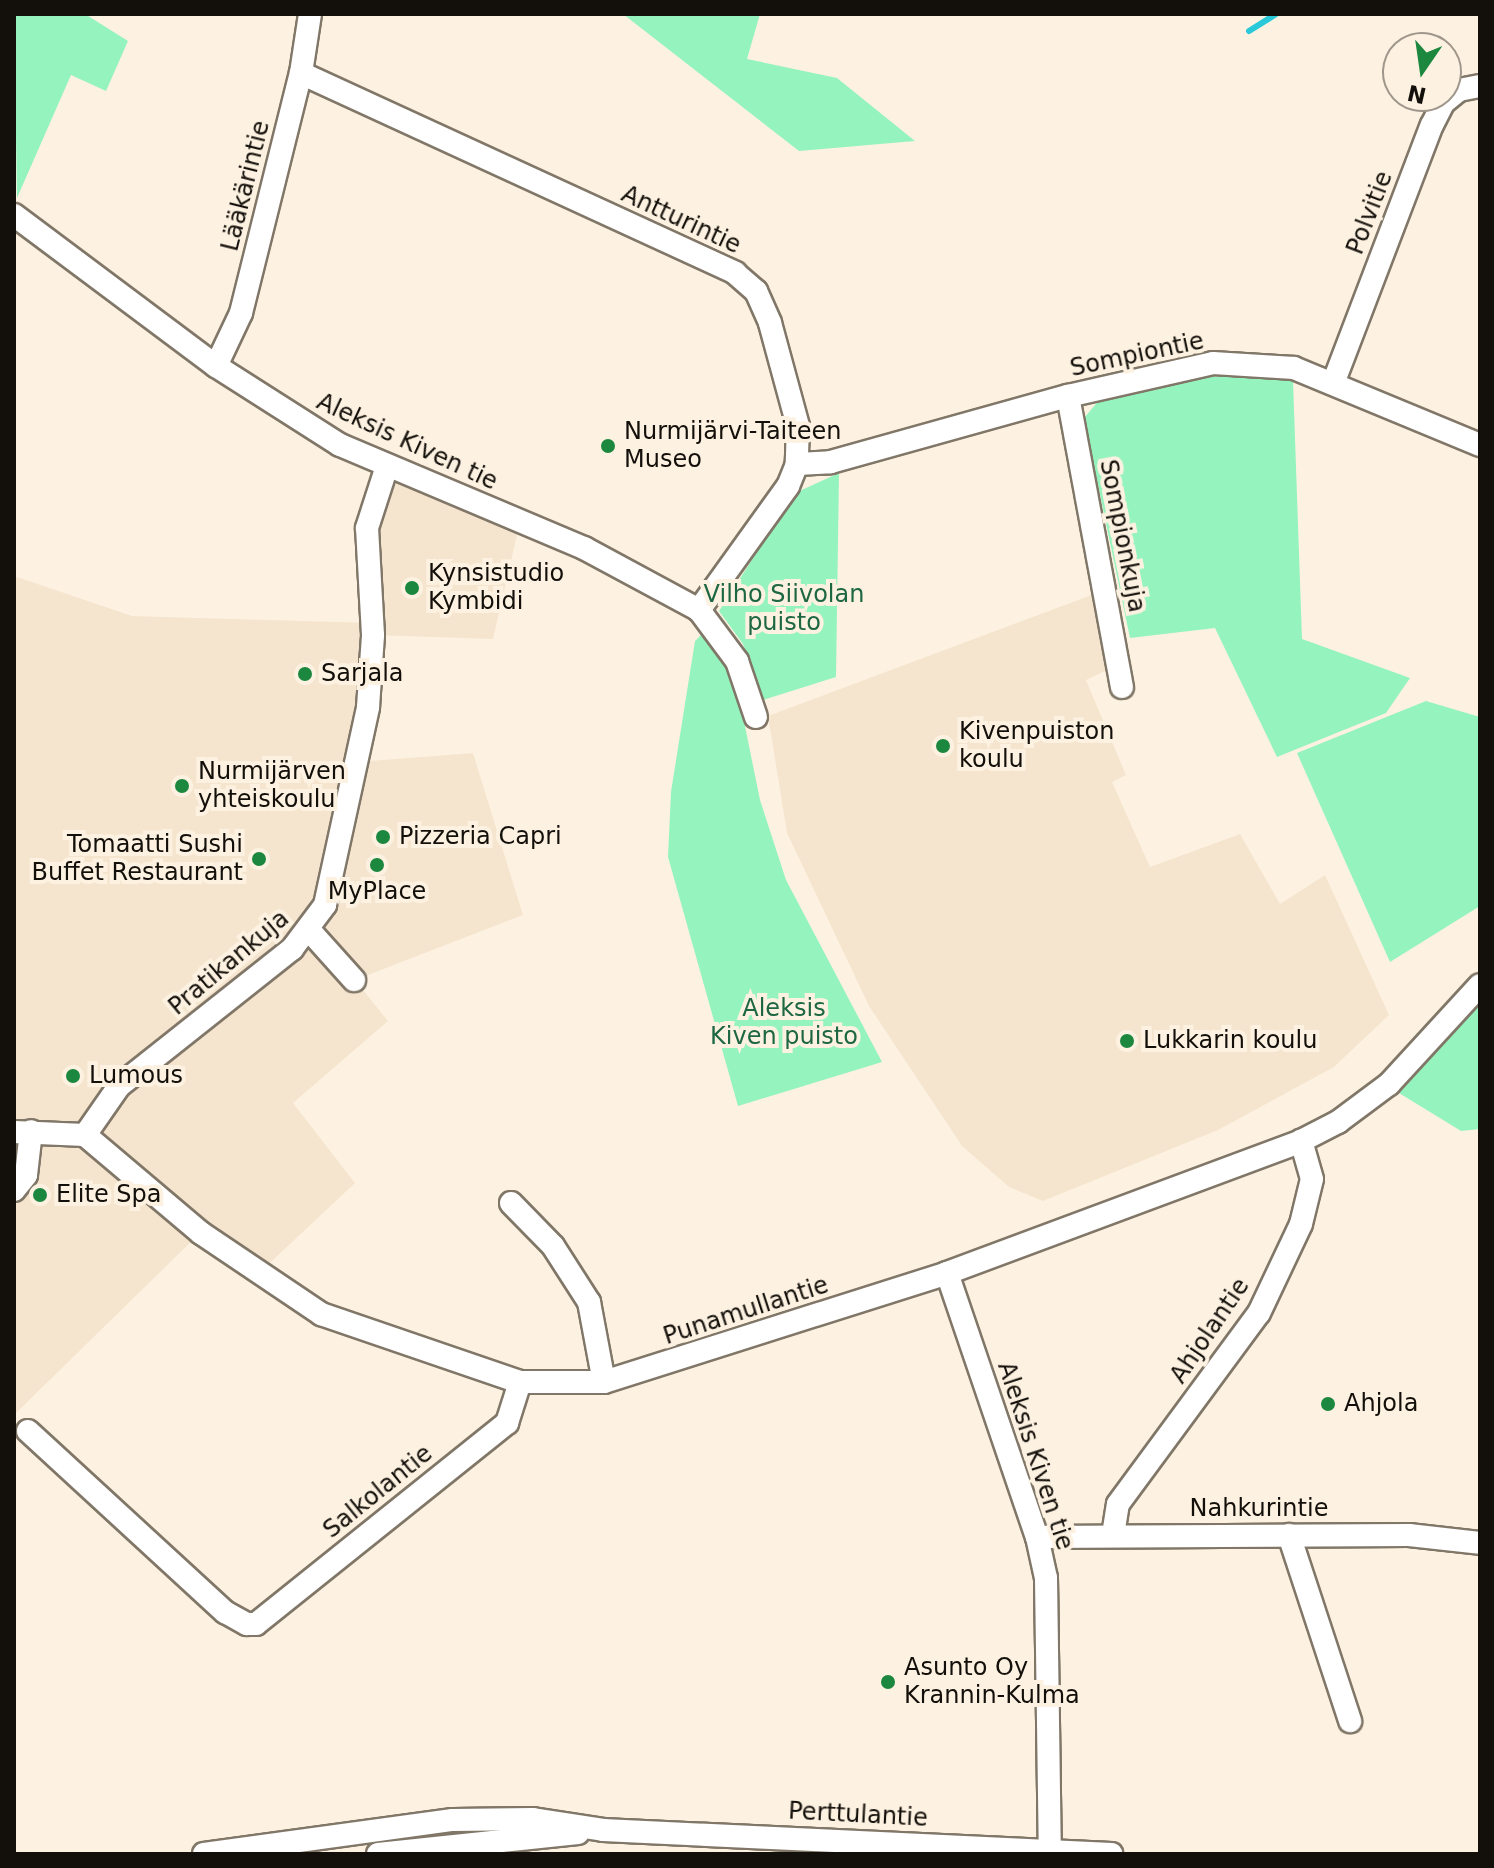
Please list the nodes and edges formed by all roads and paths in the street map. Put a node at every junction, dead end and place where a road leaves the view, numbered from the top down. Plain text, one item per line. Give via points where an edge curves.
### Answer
1 (310, 14) edge
2 (301, 73) junction
3 (1480, 86) edge
4 (14, 215) edge
5 (216, 366) junction
6 (1334, 381) junction
7 (1068, 396) junction
8 (1480, 445) edge
9 (797, 464) junction
10 (387, 466) junction
11 (699, 610) junction
12 (1122, 687) dead end
13 (756, 717) dead end
14 (310, 931) junction
15 (354, 980) dead end
16 (1480, 985) edge
17 (23, 1131) edge
18 (85, 1135) junction
19 (1301, 1141) junction
20 (14, 1190) edge
21 (511, 1203) dead end
22 (947, 1273) junction
23 (520, 1382) junction
24 (604, 1382) junction
25 (28, 1431) dead end
26 (1113, 1535) junction
27 (1289, 1535) junction
28 (1037, 1537) junction
29 (1476, 1537) edge
30 (1350, 1721) dead end
31 (603, 1830) junction
32 (299, 1847) edge
33 (271, 1848) edge
34 (1050, 1852) edge
35 (204, 1854) edge
36 (378, 1854) edge
37 (1111, 1854) edge

1 - 2 street, Lääkärintie
2 - 5 street, Lääkärintie via 241,313
2 - 9 street, Antturintie via 735,273 756,291 770,323 798,426
3 - 6 street, Polvitie via 1459,90 1443,103 1432,125
4 - 5 street, Aleksis Kiven tie
5 - 10 street, Aleksis Kiven tie via 340,445
6 - 7 street, Sompiontie via 1259,362 1213,363
6 - 8 street, Sompiontie
7 - 9 street, Sompiontie via 831,462
7 - 12 street, Sompionkuja
9 - 11 street, Antturintie via 788,486
10 - 11 street, Aleksis Kiven tie via 584,548
10 - 14 street, Pratikankuja via 367,528 373,635 368,707 335,874
11 - 13 street, Aleksis Kiven tie via 737,661
14 - 15 street
14 - 18 street, Pratikankuja via 119,1086
16 - 19 street, Punamullantie via 1389,1084 1338,1122
17 - 18 street
17 - 20 street via 26,1175
18 - 23 street, Punamullantie via 201,1233 321,1314
19 - 22 street, Punamullantie
19 - 26 street, Ahjolantie via 1312,1179 1301,1224 1259,1313 1118,1504
21 - 24 street via 553,1246 589,1302
22 - 24 street, Punamullantie
22 - 28 street, Aleksis Kiven tie
23 - 24 street, Punamullantie
23 - 25 street, Salkolantie via 507,1423 256,1624 225,1612
26 - 27 street, Nahkurintie
26 - 28 street, Nahkurintie
27 - 29 street, Nahkurintie
27 - 30 street
28 - 34 street, Aleksis Kiven tie via 1050,1623
31 - 32 street, Perttulantie via 533,1819 453,1820
31 - 34 street, Perttulantie
31 - 36 street, Perttulantie
32 - 33 street, Perttulantie
33 - 35 street, Perttulantie
34 - 37 street, Perttulantie

